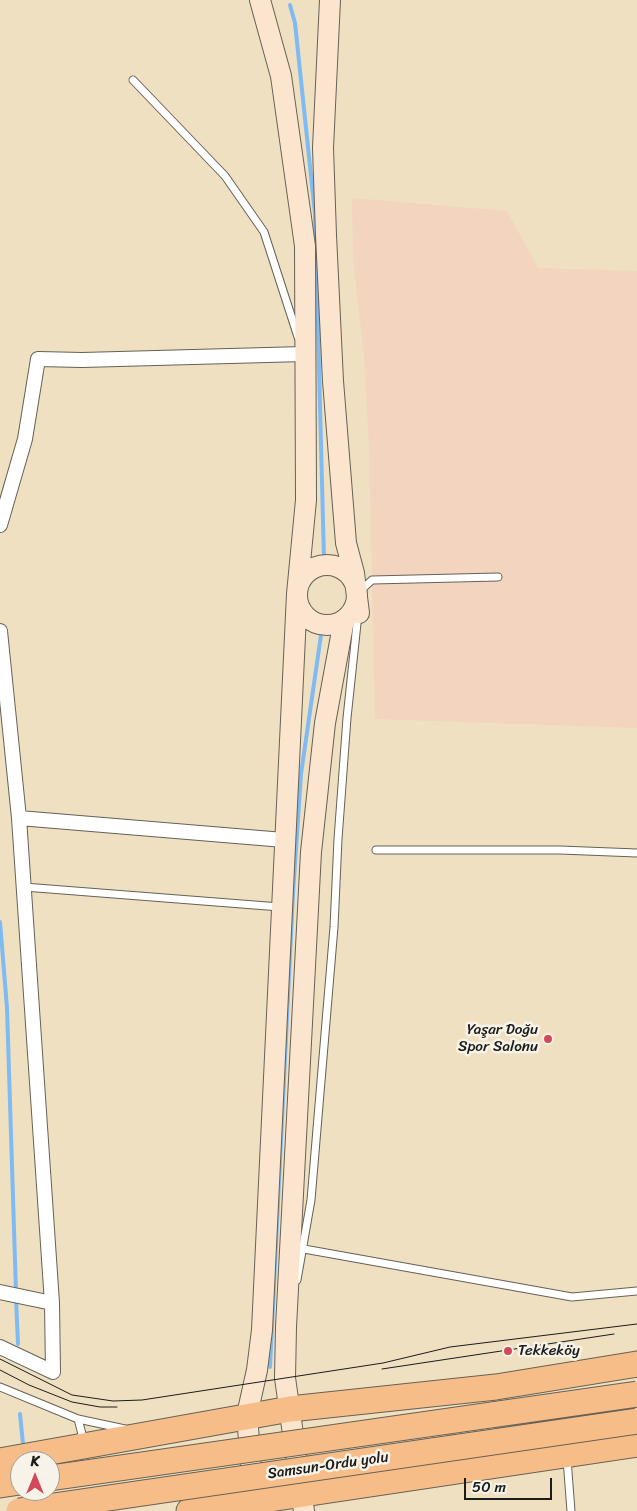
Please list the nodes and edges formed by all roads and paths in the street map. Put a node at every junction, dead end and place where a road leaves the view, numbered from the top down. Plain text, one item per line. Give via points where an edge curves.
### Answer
1 (260, 0) edge
2 (330, 0) edge
3 (132, 80) dead end
4 (304, 354) junction
5 (0, 525) edge
6 (498, 577) dead end
7 (297, 594) junction
8 (353, 609) junction
9 (0, 631) edge
10 (19, 818) junction
11 (284, 840) junction
12 (376, 850) dead end
13 (637, 853) edge
14 (24, 887) junction
15 (280, 907) junction
16 (304, 1249) junction
17 (637, 1291) edge
18 (4, 1292) edge
19 (52, 1303) junction
20 (286, 1327) junction
21 (0, 1347) edge
22 (637, 1364) edge
23 (0, 1387) edge
24 (436, 1394) junction
25 (637, 1394) edge
26 (290, 1409) junction
27 (247, 1415) junction
28 (78, 1419) junction
29 (637, 1421) edge
30 (160, 1433) junction
31 (637, 1444) edge
32 (67, 1449) junction
33 (567, 1454) junction
34 (0, 1461) edge
35 (443, 1473) junction
36 (60, 1477) edge
37 (302, 1503) edge
38 (255, 1506) edge
39 (20, 1511) edge
40 (172, 1511) edge
41 (189, 1511) edge
42 (571, 1511) edge

1 - 4 street via 280,76 305,246
2 - 8 street via 323,148 333,381 346,542 354,573
3 - 4 lane via 225,176 264,232
4 - 5 street via 38,359 25,439
4 - 7 street via 306,500
6 - 8 lane via 372,580
7 - 8 street via 298,603 308,619 326,625
7 - 8 street via 305,575 313,569 328,566 350,576
7 - 11 street
8 - 16 lane via 334,927 312,1191
8 - 20 street via 325,723 311,852
9 - 10 street
10 - 11 street
10 - 14 street
11 - 15 street
12 - 13 lane
14 - 15 lane
14 - 19 street
15 - 27 street via 262,1330
16 - 17 lane via 572,1297
16 - 20 lane
18 - 19 street
19 - 21 street via 53,1372
20 - 26 street via 285,1378
22 - 24 highway
23 - 28 lane
24 - 26 highway
24 - 35 highway via 419,1410 413,1433 419,1455
25 - 36 highway, Samsun-Ordu yolu, bridge
26 - 27 highway
26 - 37 street
27 - 30 highway
27 - 38 street
28 - 30 lane
28 - 32 lane via 82,1434 77,1443
29 - 39 highway, Samsun-Ordu yolu, bridge
30 - 32 highway
30 - 40 highway via 181,1443 192,1468 188,1492
31 - 33 highway
32 - 34 highway
33 - 35 highway
33 - 42 lane
35 - 37 highway
37 - 38 highway
38 - 41 highway

